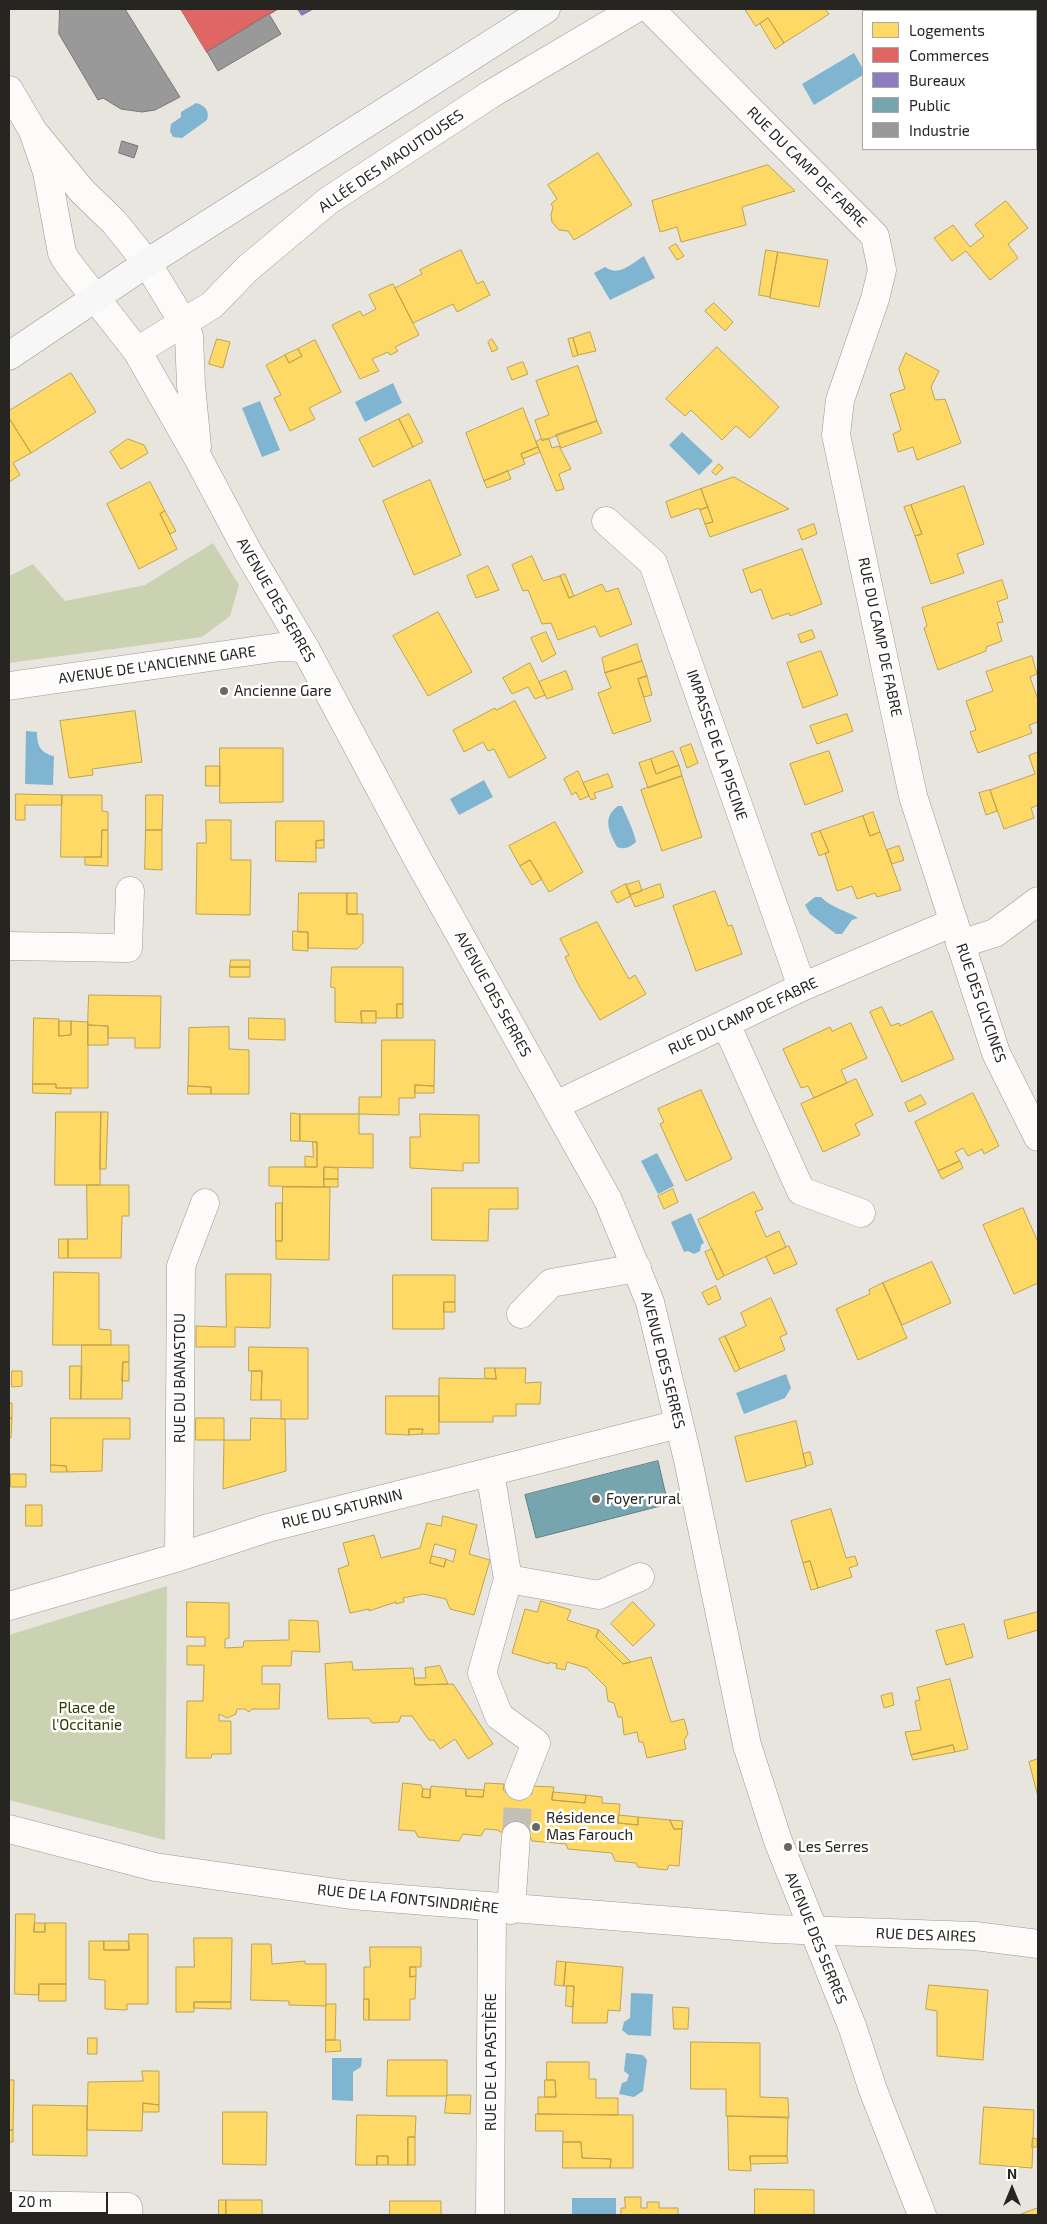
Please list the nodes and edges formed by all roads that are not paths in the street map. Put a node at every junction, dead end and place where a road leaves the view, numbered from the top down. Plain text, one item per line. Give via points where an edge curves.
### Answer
1 (546, 9) edge
2 (635, 9) edge
3 (650, 9) edge
4 (9, 90) edge
5 (33, 131) junction
6 (147, 263) junction
7 (96, 298) junction
8 (183, 322) junction
9 (137, 350) junction
10 (9, 356) edge
11 (198, 458) junction
12 (606, 521) dead end
13 (306, 648) junction
14 (9, 686) edge
15 (130, 891) dead end
16 (1038, 901) edge
17 (957, 933) junction
18 (9, 946) edge
19 (802, 987) junction
20 (726, 1024) junction
21 (556, 1105) junction
22 (1038, 1137) edge
23 (205, 1204) dead end
24 (862, 1213) dead end
25 (637, 1268) junction
26 (521, 1314) dead end
27 (679, 1424) junction
28 (490, 1472) junction
29 (179, 1557) junction
30 (640, 1577) dead end
31 (508, 1580) junction
32 (9, 1606) edge
33 (520, 1786) tunnel mouth
34 (9, 1829) edge
35 (516, 1836) tunnel mouth
36 (502, 1909) junction
37 (813, 1931) junction
38 (1038, 1944) edge
39 (9, 2205) edge
40 (128, 2215) edge
41 (490, 2215) edge
42 (922, 2215) edge

1 - 6 main road
2 - 8 street, ALLÉE DES MAOUTOUSES via 491,94 328,201 248,268 212,305
3 - 17 street, RUE DU CAMP DE FABRE via 875,236 882,270 840,400 836,435 913,796
4 - 5 street
5 - 6 street, AVENUE DES SERRES
5 - 7 street, AVENUE DES SERRES via 47,172 62,253
6 - 7 main road
6 - 8 street, AVENUE DES SERRES
7 - 9 street, AVENUE DES SERRES
7 - 10 main road
8 - 9 street, ALLÉE DES MAOUTOUSES
8 - 11 street, AVENUE DES SERRES via 189,336
9 - 11 street, AVENUE DES SERRES
11 - 13 street, AVENUE DES SERRES via 248,554
12 - 19 street, IMPASSE DE LA PISCINE via 653,563
13 - 14 street, AVENUE DE L'ANCIENNE GARE via 280,647
13 - 21 street, AVENUE DES SERRES via 417,858
15 - 18 street via 128,948
16 - 17 street via 995,933
17 - 19 street, RUE DU CAMP DE FABRE
17 - 22 street, RUE DES GLYCINES via 996,1053
19 - 20 street, RUE DU CAMP DE FABRE
20 - 21 street, RUE DU CAMP DE FABRE
20 - 24 street via 801,1190
21 - 25 street, AVENUE DES SERRES via 608,1200
23 - 29 street, RUE DU BANASTOU via 181,1266
25 - 26 street via 550,1283
25 - 27 street, AVENUE DES SERRES via 650,1302
27 - 28 street, RUE DU SATURNIN
27 - 37 street, AVENUE DES SERRES via 747,1745 778,1841
28 - 29 street, RUE DU SATURNIN via 268,1528
28 - 31 street
29 - 32 street, RUE DU SATURNIN
30 - 31 street via 599,1595
31 - 33 street via 482,1673 499,1716 536,1743
34 - 36 street, RUE DE LA FONTSINDRIÈRE via 162,1868 351,1895
35 - 36 street, RUE DE LA PASTIÈRE
36 - 37 street, RUE DE LA FONTSINDRIÈRE
36 - 41 street, RUE DE LA PASTIÈRE
37 - 38 street, RUE DES AIRES via 975,1936
37 - 42 street, AVENUE DES SERRES
39 - 40 street via 128,2207

